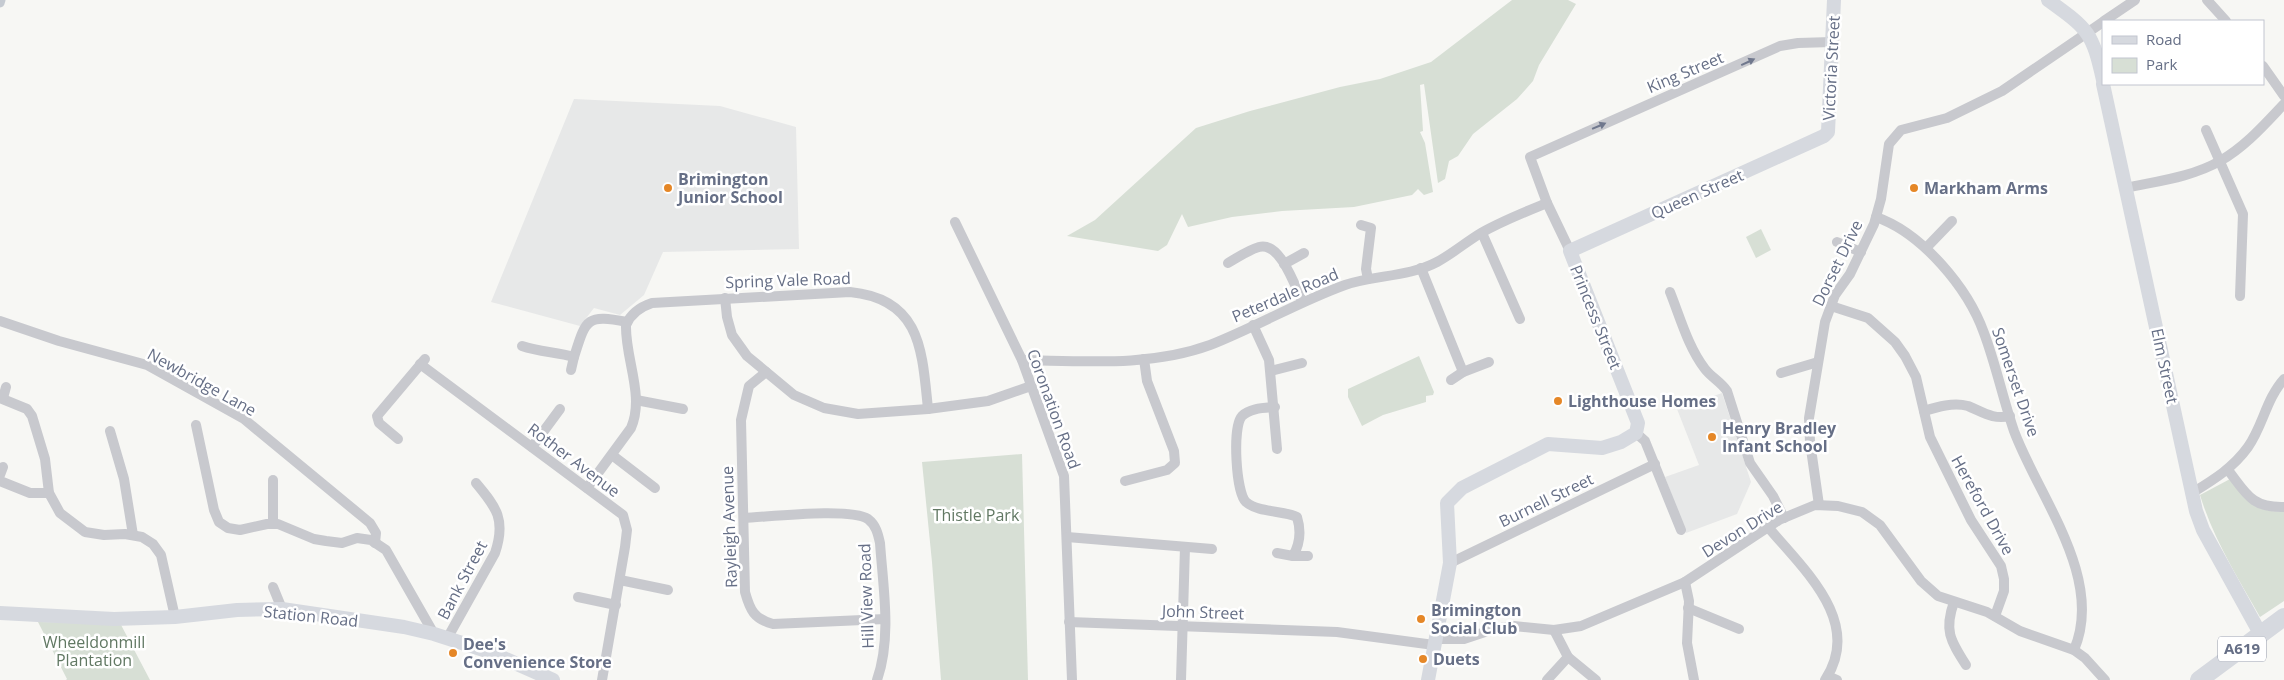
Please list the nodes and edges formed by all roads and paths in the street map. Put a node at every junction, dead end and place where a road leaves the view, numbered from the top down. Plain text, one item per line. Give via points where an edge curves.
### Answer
1 (1834, 0) edge
2 (2048, 0) edge
3 (2135, 0) edge
4 (2207, 0) edge
5 (2106, 20) edge
6 (2225, 20) edge
7 (2102, 23) edge
8 (2088, 32) junction
9 (1832, 42) junction
10 (2264, 67) edge
11 (2102, 78) edge
12 (2104, 85) edge
13 (2284, 96) edge
14 (2284, 104) edge
15 (2206, 130) dead end
16 (1824, 136) joint
17 (1530, 157) joint
18 (2220, 161) junction
19 (2126, 188) junction
20 (1547, 203) junction
21 (1876, 217) junction
22 (1952, 221) dead end
23 (955, 222) dead end
24 (1361, 225) dead end
25 (1482, 232) junction
26 (1837, 242) dead end
27 (1926, 248) junction
28 (1570, 251) junction
29 (1304, 252) dead end
30 (1861, 252) junction
31 (1228, 263) dead end
32 (1284, 264) junction
33 (1421, 268) junction
34 (1368, 279) junction
35 (1670, 292) dead end
36 (2240, 296) dead end
37 (725, 298) junction
38 (1302, 301) junction
39 (1831, 306) junction
40 (629, 318) junction
41 (1520, 319) dead end
42 (0, 320) edge
43 (1253, 325) junction
44 (522, 346) dead end
45 (574, 357) junction
46 (1144, 359) junction
47 (1022, 360) junction
48 (1490, 362) dead end
49 (1818, 362) junction
50 (1302, 363) dead end
51 (571, 370) dead end
52 (1271, 371) junction
53 (766, 372) junction
54 (1463, 372) junction
55 (1781, 373) dead end
56 (2284, 379) edge
57 (1452, 380) dead end
58 (1031, 386) junction
59 (6, 387) dead end
60 (1, 398) edge
61 (636, 400) junction
62 (1274, 407) junction
63 (560, 409) dead end
64 (682, 409) dead end
65 (928, 409) junction
66 (1924, 411) junction
67 (2010, 416) junction
68 (196, 425) dead end
69 (110, 431) dead end
70 (1636, 433) junction
71 (398, 439) dead end
72 (532, 447) junction
73 (1277, 449) dead end
74 (612, 455) junction
75 (1655, 464) junction
76 (2228, 470) junction
77 (273, 480) dead end
78 (0, 481) edge
79 (1125, 481) dead end
80 (476, 482) dead end
81 (587, 488) junction
82 (655, 488) dead end
83 (49, 493) junction
84 (2192, 493) junction
85 (1819, 505) junction
86 (2284, 507) edge
87 (744, 518) junction
88 (1784, 518) junction
89 (273, 524) junction
90 (1768, 528) junction
91 (1681, 530) dead end
92 (133, 536) junction
93 (1067, 537) junction
94 (373, 541) junction
95 (1185, 547) junction
96 (1212, 549) dead end
97 (1278, 553) dead end
98 (1293, 556) junction
99 (1308, 556) dead end
100 (1450, 563) junction
101 (620, 580) junction
102 (1685, 582) junction
103 (273, 587) dead end
104 (668, 590) dead end
105 (578, 597) dead end
106 (1954, 602) junction
107 (616, 605) junction
108 (1688, 608) junction
109 (282, 610) junction
110 (0, 613) edge
111 (1995, 616) junction
112 (2284, 616) edge
113 (175, 617) junction
114 (884, 620) junction
115 (1068, 622) junction
116 (1183, 626) junction
117 (1739, 629) dead end
118 (1554, 630) junction
119 (434, 634) junction
120 (2261, 635) junction
121 (448, 638) junction
122 (1435, 642) junction
123 (2074, 650) junction
124 (1568, 657) junction
125 (1966, 664) dead end
126 (1830, 679) edge
127 (553, 680) edge
128 (602, 680) edge
129 (877, 680) edge
130 (1072, 680) edge
131 (1180, 680) edge
132 (1428, 680) edge
133 (1547, 680) edge
134 (1596, 680) edge
135 (1694, 680) edge
136 (2105, 680) edge
137 (2199, 680) edge

1 - 9 street, Victoria Street
2 - 8 street, Elm Street
3 - 5 street
4 - 6 street
7 - 8 street
8 - 11 street, Elm Street
8 - 21 street, Dorset Drive via 2002,91 1947,118 1912,126 1894,136 1887,154
9 - 16 street, Victoria Street via 1828,132
17 -> 9 street, King Street via 1780,46
10 - 13 street
12 - 19 street, Elm Street
14 - 18 street
15 - 18 street
16 - 28 street, Queen Street
17 - 20 street, Princess Street
18 - 19 street via 2187,175
18 - 36 street via 2242,214
19 - 84 street, Elm Street
20 - 25 street, Peterdale Road
20 - 28 street, Princess Street
21 - 27 street, Somerset Drive via 1899,228
21 - 30 street, Dorset Drive
22 - 27 street
23 - 47 street, Coronation Road
24 - 34 street via 1370,228
25 - 33 street, Peterdale Road
25 - 41 street
26 - 30 street
27 - 67 street, Somerset Drive via 1960,290 1984,331
28 - 70 street, Princess Street via 1638,423
29 - 32 street
30 - 39 street, Dorset Drive
31 - 32 street via 1259,247 1268,247 1278,253
32 - 38 street
33 - 34 street, Peterdale Road
33 - 54 street
34 - 38 street, Peterdale Road
35 - 88 street via 1697,358 1724,385 1750,464
37 - 40 street, Spring Vale Road via 652,303 640,307
37 - 53 street via 727,317 738,346
37 - 65 street, Spring Vale Road via 850,292 870,294 888,301 901,312 918,341
38 - 43 street, Peterdale Road
39 - 49 street, Dorset Drive
39 - 66 street, Hereford Drive via 1868,318 1896,342 1916,377
40 - 45 street via 603,318 591,322 582,331
40 - 61 street via 626,335
42 - 94 street, Newbridge Lane via 59,341 147,365 244,419 370,523 376,533
43 - 46 street, Peterdale Road via 1209,345
43 - 52 street via 1270,360
44 - 45 street via 537,352 551,351
45 - 51 street
46 - 47 street, Peterdale Road via 1100,362
46 - 79 street via 1146,381 1174,451 1175,463 1167,470
47 - 58 street, Coronation Road
48 - 54 street
49 - 55 street
49 - 85 street, Dorset Drive via 1809,418
50 - 52 street
52 - 62 street
53 - 65 street via 794,395 824,408 858,414
53 - 87 street, Rayleigh Avenue via 749,386 741,420
54 - 57 street
56 - 76 street via 2263,413 2249,446
58 - 65 street via 988,401
58 - 93 street, Coronation Road via 1064,476
59 - 60 street
60 - 83 street via 26,409 32,416
61 - 64 street
61 - 74 street via 636,418
62 - 73 street
62 - 98 street via 1252,410 1241,417 1236,431 1239,491 1246,502 1298,517 1298,547
63 - 72 street
66 - 67 street via 1959,404 1994,417
66 - 111 street, Hereford Drive via 1930,437 1948,476 1971,520 2001,566 2004,591
67 - 123 street, Somerset Drive via 2018,440 2062,531 2077,579 2083,615
68 - 89 street via 219,522 240,530
69 - 92 street via 124,479
70 - 75 street, Princess Street via 1645,441
70 - 100 street via 1602,448 1548,444 1462,488 1448,503
71 - 72 street, Rother Avenue via 379,423 378,416 423,362
72 - 81 street, Rother Avenue
74 - 81 street
74 - 82 street
75 - 91 street, Princess Street
75 - 100 street, Burnell Street
76 - 84 street
76 - 86 street via 2251,499 2267,508
77 - 89 street
78 - 83 street via 30,493
80 - 121 street, Bank Street via 499,515 500,540 496,553
81 - 101 street, Rother Avenue via 622,515 627,530
83 - 92 street via 60,513 85,532
84 - 120 street, Elm Street via 2203,530
85 - 88 street, Devon Drive
85 - 106 street, Devon Drive via 1862,512 1880,526 1898,547 1921,581 1938,596
87 - 114 street, Hill View Road via 838,513 868,519 877,530 880,543
87 - 114 street, Rayleigh Avenue via 745,592 748,604 761,621 773,624
88 - 90 street, Devon Drive
89 - 94 street via 288,526 314,539 342,543 357,538
90 - 102 street, Devon Drive
90 - 126 street via 1816,584 1833,611 1838,645
92 - 113 street via 153,544 161,555
93 - 95 street
93 - 115 street, Coronation Road
94 - 119 street, Newbridge Lane via 386,550
95 - 96 street
95 - 116 street
97 - 98 street
98 - 99 street
100 - 122 street
101 - 104 street
101 - 107 street, Rother Avenue
102 - 108 street
102 - 118 street, Devon Drive via 1581,626
103 - 109 street
105 - 107 street
106 - 111 street, Devon Drive
106 - 125 street via 1948,618 1950,637
107 - 128 street, Rother Avenue
108 - 117 street
108 - 135 street via 1688,657
109 - 113 street, Station Road via 237,610
109 - 119 street, Station Road via 404,626
110 - 113 street, Station Road via 114,620
111 - 123 street, Devon Drive via 2020,631
112 - 120 highway, A619
114 - 129 street, Hill View Road via 886,639
115 - 116 street, John Street
115 - 130 street, Coronation Road
116 - 122 street, John Street via 1337,632
116 - 131 street
118 - 122 street, Devon Drive via 1514,626 1464,639
118 - 124 street
119 - 121 street, Station Road
120 - 137 highway, A619
121 - 127 street, Station Road via 490,652
122 - 132 street
123 - 136 street, Devon Drive
124 - 133 street
124 - 134 street

